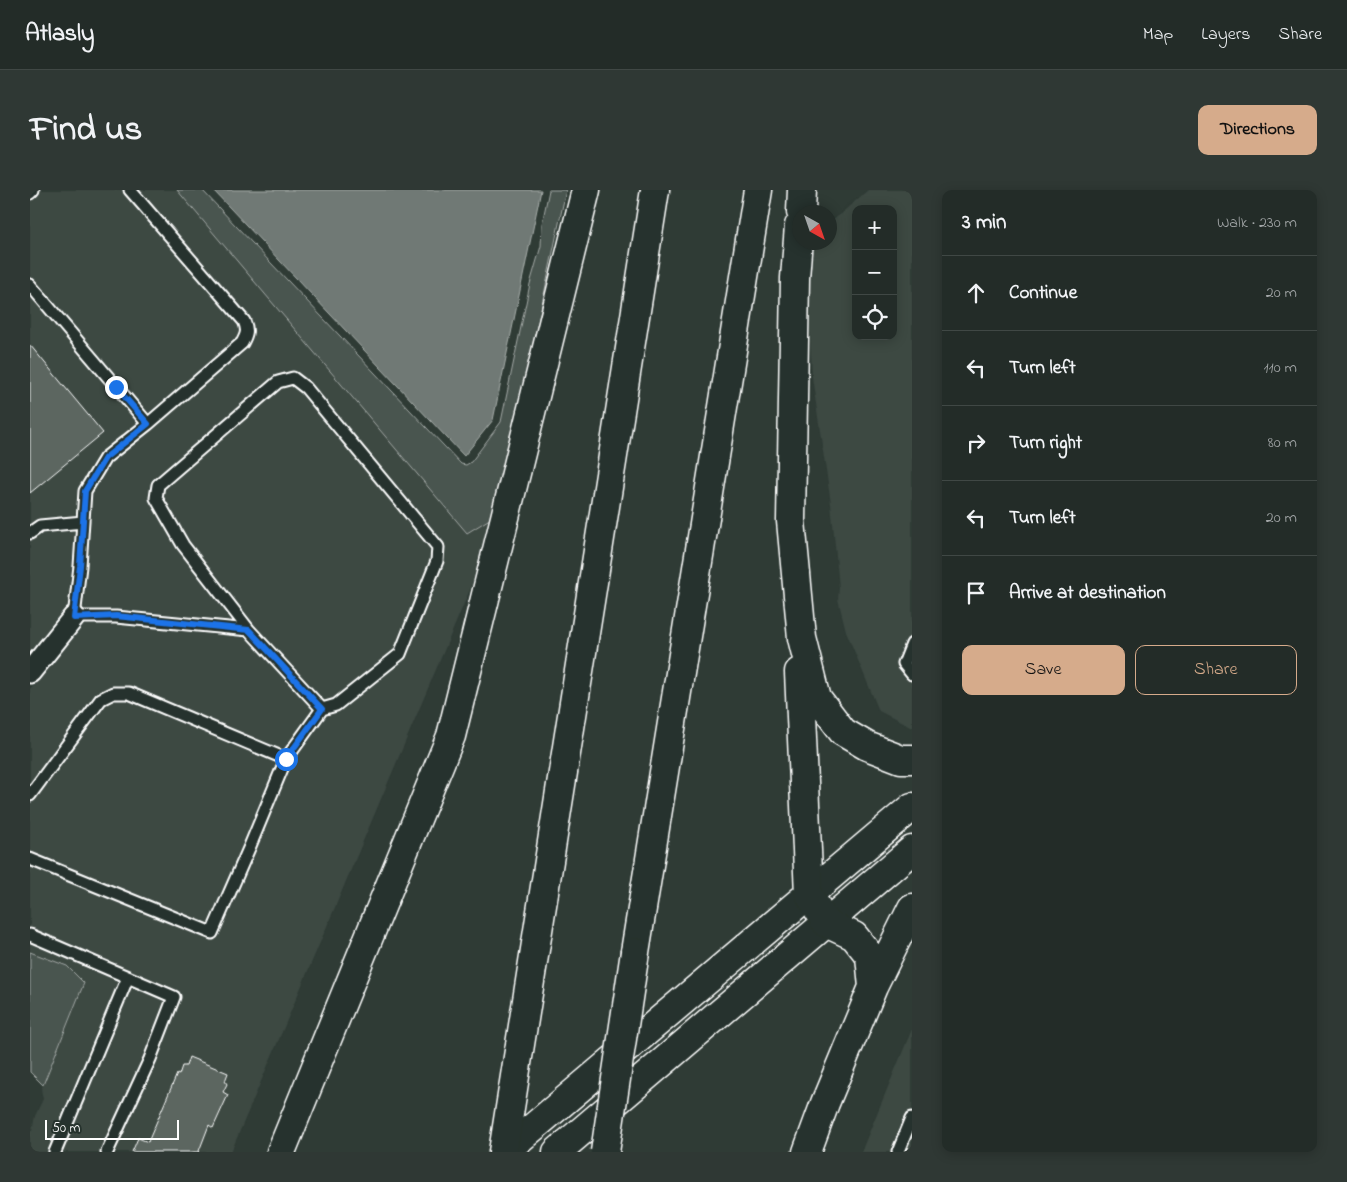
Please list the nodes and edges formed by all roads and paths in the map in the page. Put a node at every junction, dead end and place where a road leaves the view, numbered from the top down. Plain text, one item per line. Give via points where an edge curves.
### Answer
1 (33, 190) edge
2 (130, 190) edge
3 (586, 190) edge
4 (655, 190) edge
5 (758, 190) edge
6 (802, 190) edge
7 (30, 193) edge
8 (801, 205) edge
9 (798, 250) edge
10 (30, 285) edge
11 (148, 424) junction
12 (792, 521) junction
13 (83, 522) junction
14 (30, 533) edge
15 (74, 618) junction
16 (249, 630) junction
17 (912, 644) edge
18 (30, 672) edge
19 (912, 674) edge
20 (322, 709) junction
21 (286, 759) junction
22 (912, 760) edge
23 (30, 795) edge
24 (912, 807) edge
25 (912, 850) edge
26 (30, 859) edge
27 (809, 894) junction
28 (912, 908) edge
29 (826, 923) junction
30 (30, 935) edge
31 (128, 977) junction
32 (873, 987) junction
33 (912, 1118) edge
34 (55, 1152) edge
35 (107, 1152) edge
36 (281, 1152) edge
37 (503, 1152) edge
38 (557, 1152) edge
39 (605, 1152) edge
40 (807, 1152) edge
41 (898, 1152) edge

1 - 7 lane
2 - 11 lane via 248,328 242,343
3 - 36 main road via 451,736
4 - 37 main road
5 - 39 main road, bridge
6 - 8 main road
9 - 12 main road
10 - 11 lane
11 - 13 lane via 105,458 85,491
12 - 22 main road via 802,638 817,698 843,732 867,746
12 - 27 main road
13 - 14 lane via 40,526
13 - 15 lane
15 - 16 lane via 116,616
15 - 18 street
16 - 20 lane
16 - 20 lane via 184,545 156,498 158,485 278,382 293,378 306,388 438,547 437,561 400,654 336,705
17 - 19 lane via 904,664
20 - 21 lane
21 - 23 lane via 129,693 112,693 101,699
21 - 26 lane via 212,933
24 - 27 main road
25 - 29 main road
27 - 29 main road
27 - 37 main road
28 - 32 main road
29 - 32 main road via 854,936 870,956
29 - 38 main road
30 - 31 lane
31 - 34 lane
31 - 35 lane via 174,997
32 - 40 main road
33 - 41 lane

